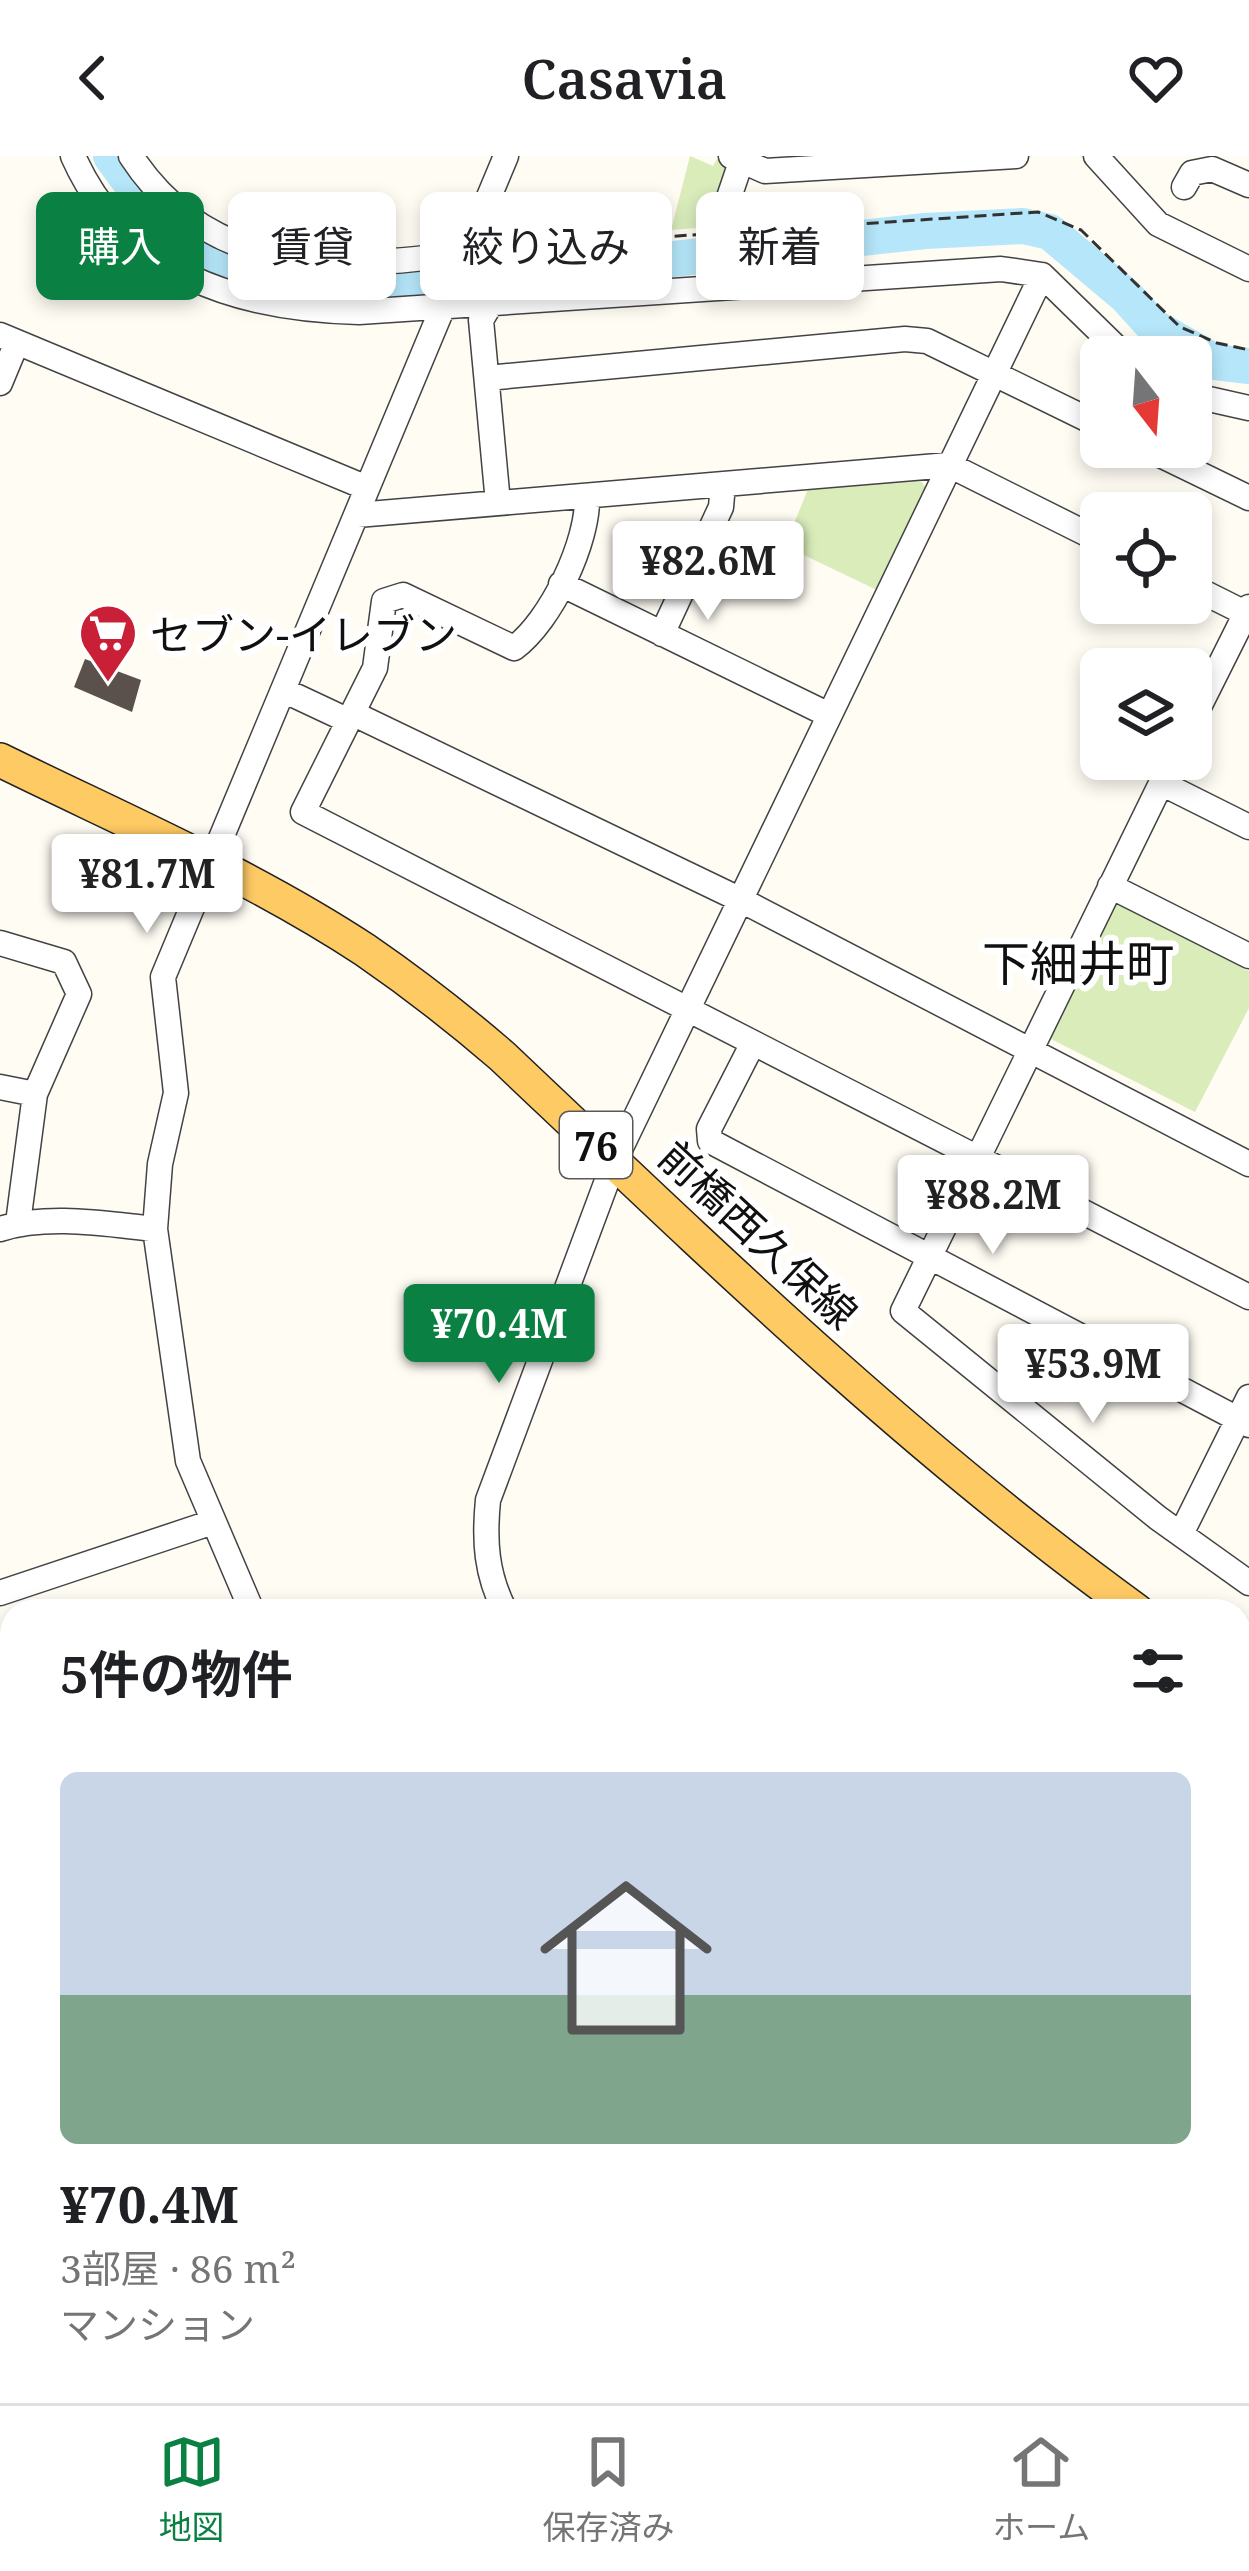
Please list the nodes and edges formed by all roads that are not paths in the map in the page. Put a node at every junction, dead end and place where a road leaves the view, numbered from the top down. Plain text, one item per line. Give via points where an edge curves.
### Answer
1 (73, 156) edge
2 (131, 156) edge
3 (506, 156) edge
4 (1016, 156) edge
5 (1096, 156) edge
6 (973, 157) edge
7 (738, 158) edge
8 (860, 161) edge
9 (1249, 185) edge
10 (1184, 187) dead end
11 (490, 192) edge
12 (731, 192) edge
13 (420, 260) edge
14 (1249, 268) edge
15 (1042, 274) junction
16 (444, 300) edge
17 (442, 305) junction
18 (490, 305) junction
19 (1105, 336) edge
20 (9, 339) edge
21 (994, 374) junction
22 (487, 377) junction
23 (0, 383) edge
24 (1212, 399) edge
25 (1249, 408) edge
26 (1080, 416) edge
27 (949, 465) junction
28 (1187, 468) edge
29 (723, 484) junction
30 (367, 488) junction
31 (586, 496) junction
32 (1249, 498) edge
33 (498, 503) junction
34 (357, 515) junction
35 (1080, 530) edge
36 (561, 584) junction
37 (1212, 596) edge
38 (1248, 612) edge
39 (662, 634) junction
40 (1212, 682) edge
41 (283, 690) junction
42 (829, 716) junction
43 (351, 717) junction
44 (0, 760) edge
45 (1162, 780) edge
46 (1161, 783) junction
47 (1249, 827) edge
48 (209, 864) junction
49 (1110, 886) junction
50 (741, 900) junction
51 (0, 943) edge
52 (1249, 956) edge
53 (688, 1009) junction
54 (753, 1043) junction
55 (1028, 1049) junction
56 (0, 1087) edge
57 (34, 1094) junction
58 (1246, 1153) edge
59 (976, 1157) junction
60 (614, 1162) junction
61 (9, 1226) edge
62 (154, 1229) junction
63 (929, 1257) junction
64 (1249, 1298) edge
65 (1245, 1414) edge
66 (213, 1522) junction
67 (1182, 1532) junction
68 (1249, 1583) edge
69 (0, 1593) edge
70 (247, 1599) edge
71 (499, 1599) edge
72 (1121, 1599) edge

1 - 17 street via 84,182 131,237 190,280 253,303 310,311
2 - 13 street via 194,220 250,250 352,265
3 - 11 street
4 - 6 street
5 - 14 street via 1158,224
6 - 8 street
7 - 8 street via 765,171
7 - 12 street
9 - 10 street via 1212,169 1192,173
15 - 18 street via 1001,269
15 - 19 street
15 - 21 street
16 - 17 street
17 - 18 street
17 - 30 street
18 - 22 street via 482,320
20 - 23 street
20 - 30 street
21 - 22 street via 927,341 905,339
21 - 26 street
21 - 27 street
22 - 33 street
24 - 25 street
27 - 29 street
27 - 35 street
27 - 42 street
28 - 32 street
29 - 31 street
29 - 39 street via 721,507
30 - 34 street
31 - 33 street
31 - 36 street via 588,521
33 - 34 street
34 - 41 street
36 - 39 street
36 - 43 street via 535,633 514,648 403,595 384,601 375,668
37 - 38 street
38 - 40 street
39 - 42 street
41 - 43 street
41 - 48 street
42 - 50 street
43 - 50 street
43 - 53 street via 303,812
44 - 48 main road, 前橋西久保線 / 76
45 - 46 street
46 - 47 street
46 - 49 street
48 - 60 main road, 前橋西久保線 / 76 via 361,948 439,1003
48 - 62 street via 163,977 176,1093
49 - 52 street
49 - 55 street
50 - 53 street
50 - 55 street
51 - 57 street via 64,962 79,994
53 - 54 street
53 - 60 street
54 - 59 street
54 - 63 street via 709,1129 710,1142
55 - 58 street
55 - 59 street
56 - 57 street
57 - 61 street
59 - 63 street
59 - 64 street
60 - 71 street via 488,1500 483,1544
60 - 72 main road, 前橋西久保線 / 76 via 897,1423
61 - 62 street
62 - 66 street via 188,1462
63 - 65 street
63 - 67 street via 903,1311
65 - 67 street
66 - 69 street
66 - 70 street
67 - 68 street

